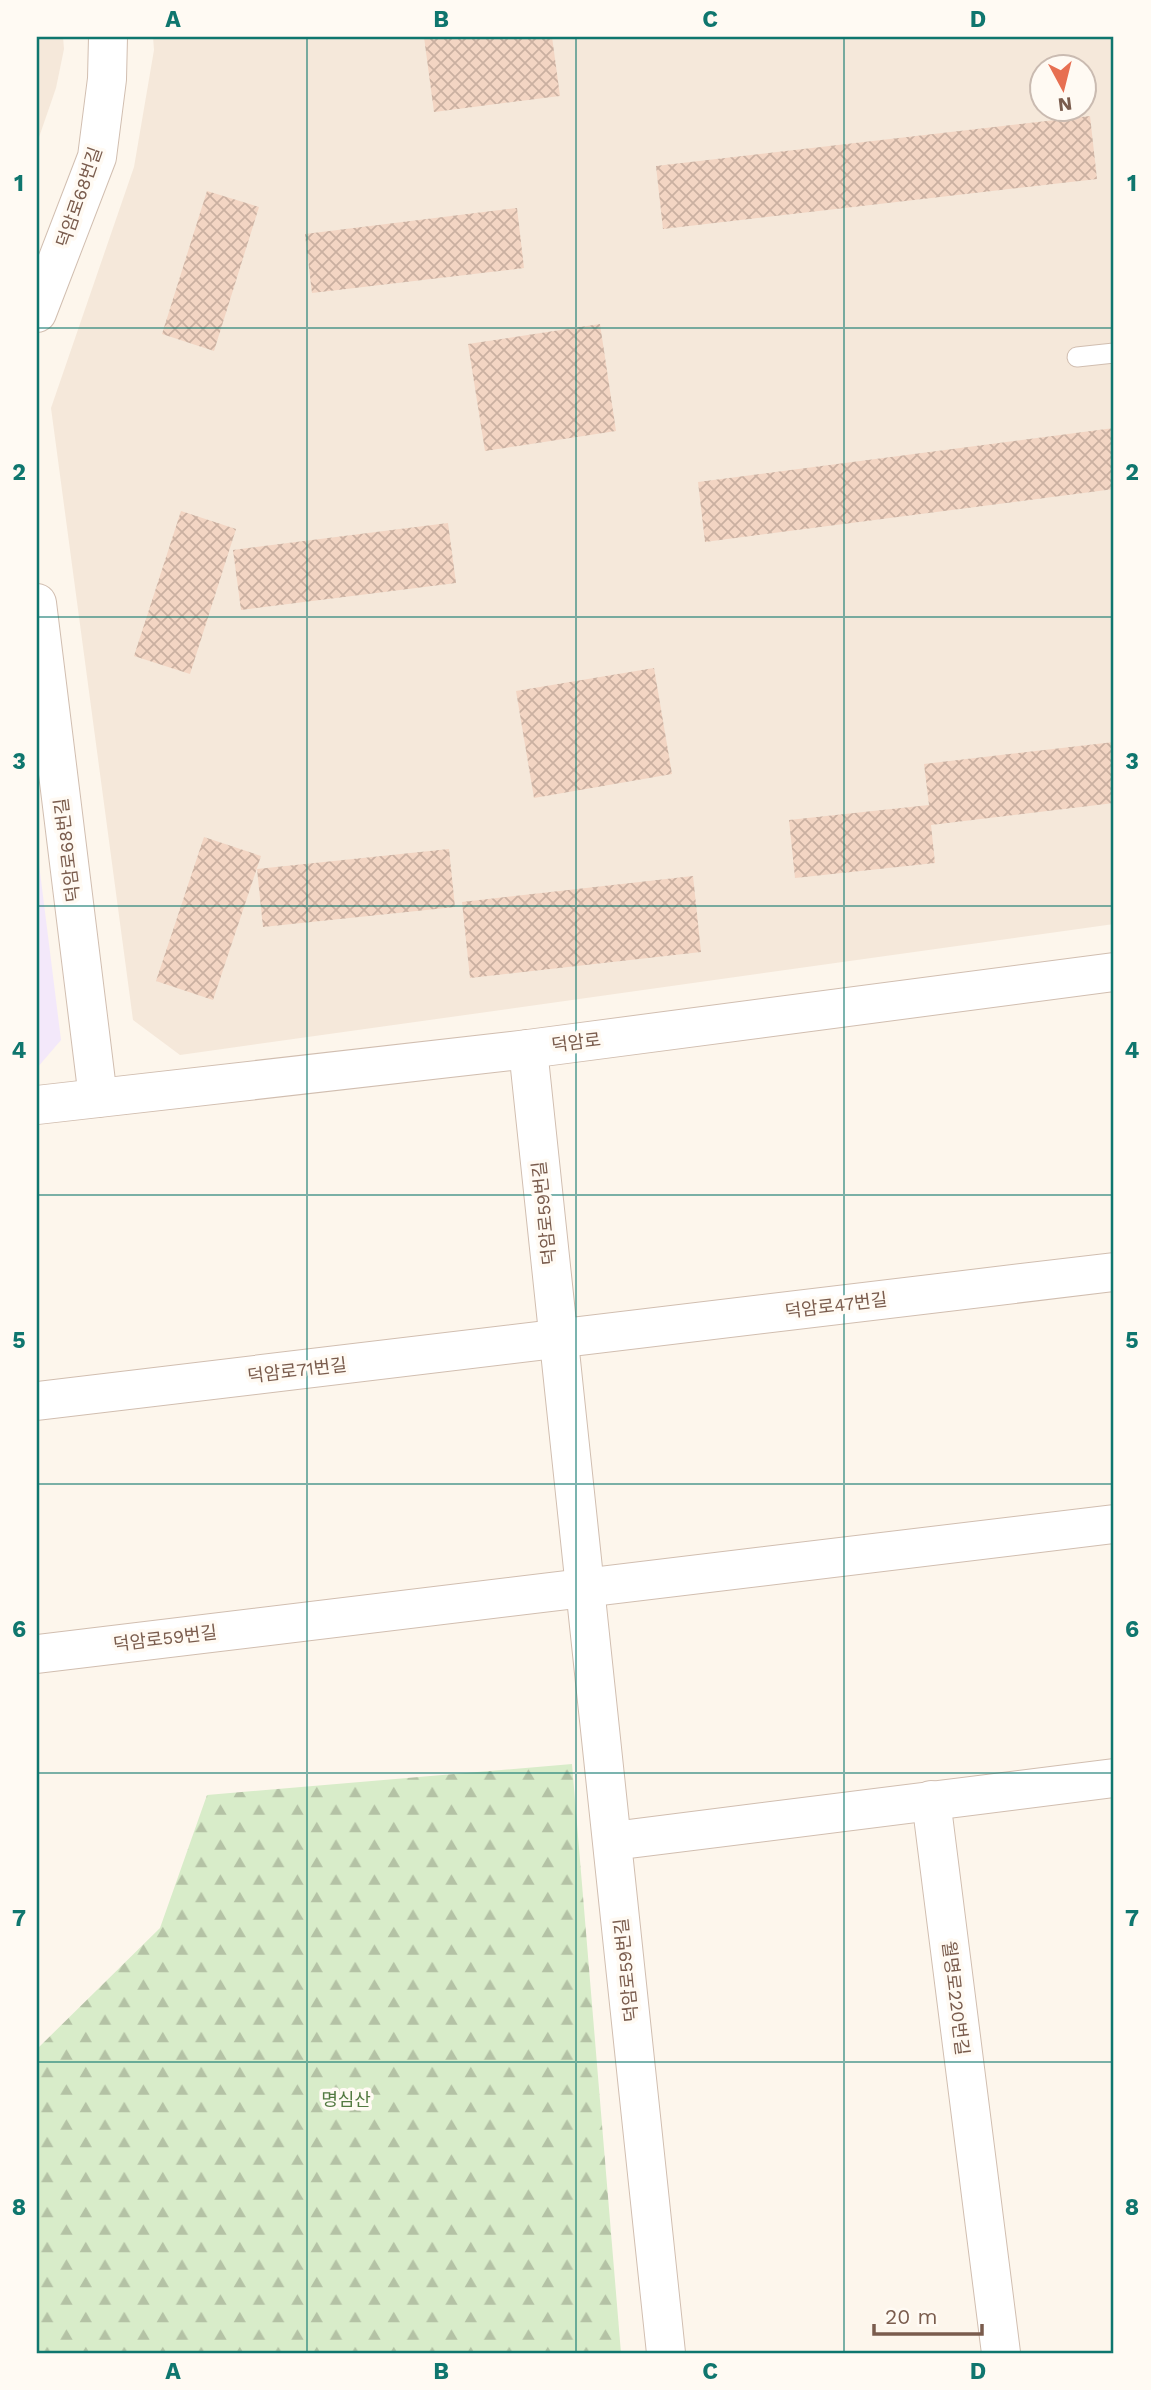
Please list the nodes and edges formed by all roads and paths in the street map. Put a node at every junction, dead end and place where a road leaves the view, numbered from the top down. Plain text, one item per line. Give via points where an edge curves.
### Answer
1 (108, 37) edge
2 (37, 313) edge
3 (1114, 353) edge
4 (1077, 357) dead end
5 (37, 603) edge
6 (1114, 972) edge
7 (527, 1049) junction
8 (97, 1098) junction
9 (37, 1105) edge
10 (1114, 1272) edge
11 (557, 1339) junction
12 (37, 1401) edge
13 (1114, 1524) edge
14 (585, 1586) junction
15 (37, 1654) edge
16 (1114, 1778) edge
17 (930, 1800) junction
18 (613, 1841) junction
19 (666, 2353) edge
20 (1001, 2353) edge

1 - 2 street, 덕암로68번길 via 97,157
3 - 4 lane
5 - 8 street, 덕암로68번길
6 - 7 street, 덕암로
7 - 8 street, 덕암로
7 - 11 street, 덕암로59번길
8 - 9 street, 덕암로
10 - 11 street, 덕암로47번길
11 - 12 street, 덕암로71번길
11 - 14 street, 덕암로59번길
13 - 14 street
14 - 15 street, 덕암로59번길
14 - 18 street, 덕암로59번길
16 - 17 street
17 - 18 street
17 - 20 street, 월명로220번길
18 - 19 street, 덕암로59번길

